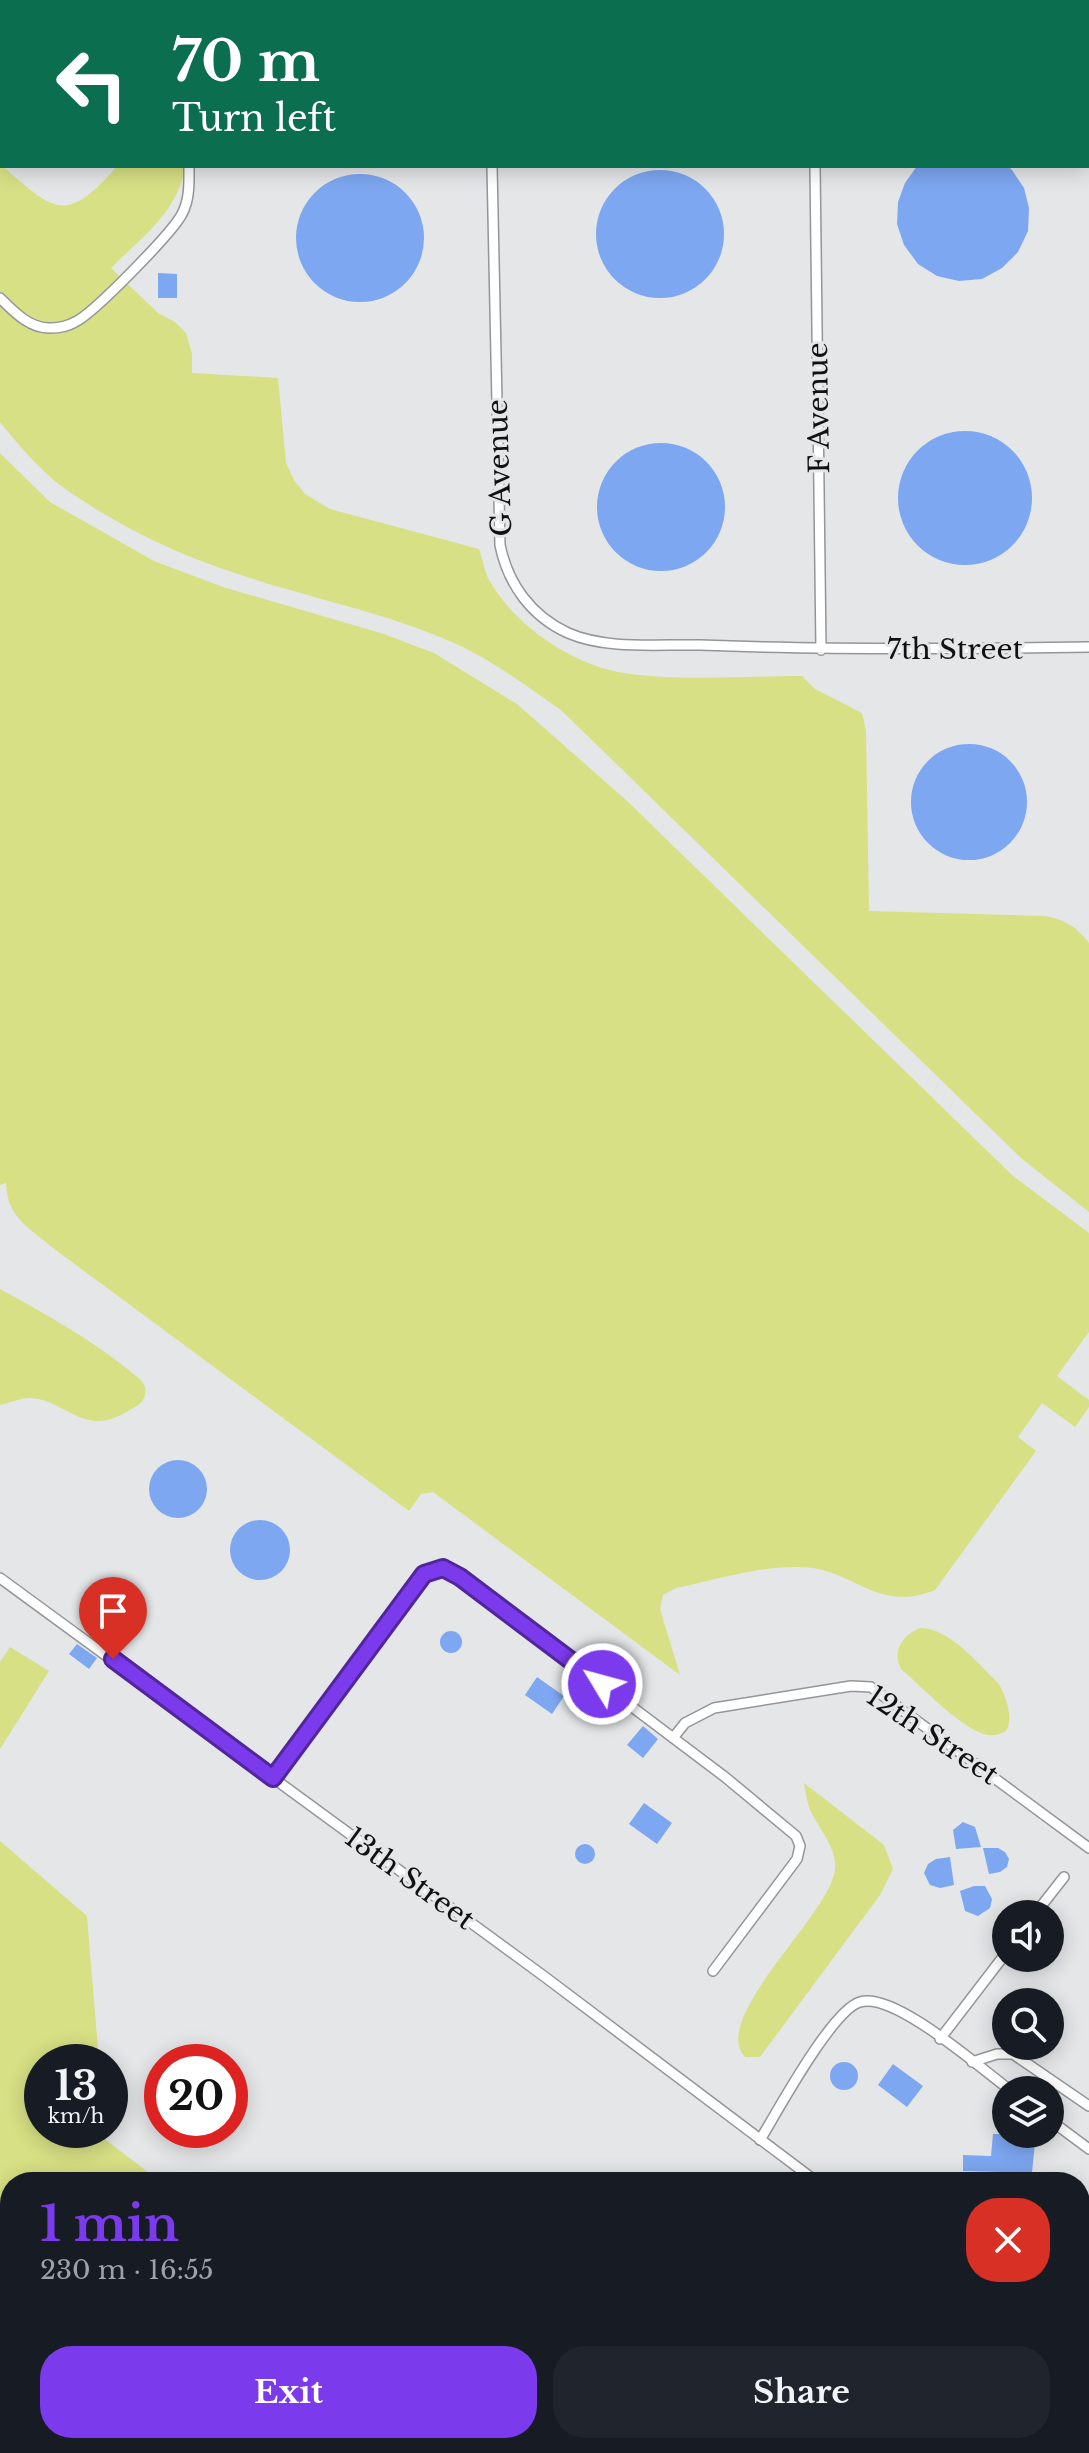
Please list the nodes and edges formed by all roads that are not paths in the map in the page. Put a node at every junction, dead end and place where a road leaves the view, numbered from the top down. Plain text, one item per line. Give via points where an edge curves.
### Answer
1 (189, 168) edge
2 (492, 168) edge
3 (815, 168) edge
4 (0, 298) edge
5 (1089, 647) edge
6 (821, 650) junction
7 (0, 1578) edge
8 (673, 1738) junction
9 (273, 1778) junction
10 (1089, 1848) edge
11 (1064, 1877) dead end
12 (1046, 1900) edge
13 (713, 1971) dead end
14 (992, 1971) edge
15 (940, 2039) junction
16 (972, 2062) junction
17 (992, 2077) edge
18 (1089, 2106) edge
19 (1064, 2130) edge
20 (760, 2140) junction
21 (1089, 2149) edge
22 (803, 2172) edge

1 - 4 lane via 187,202 175,224 76,322 49,329 18,316
2 - 6 lane, G Avenue via 499,529 504,561 522,596 553,625 588,639
3 - 6 lane, F Avenue
5 - 6 lane, 7th Street
7 - 9 lane, 13th Street
8 - 9 lane via 443,1568 424,1574
8 - 10 lane, 12th Street via 685,1723 714,1708 871,1687
8 - 13 lane via 796,1836 800,1846 797,1859
9 - 20 lane, 13th Street
11 - 12 lane
14 - 15 lane
15 - 16 lane
15 - 20 lane via 893,2006 868,2000 851,2006
16 - 17 lane
16 - 18 lane via 1013,2054
19 - 21 lane
20 - 22 lane, 13th Street

